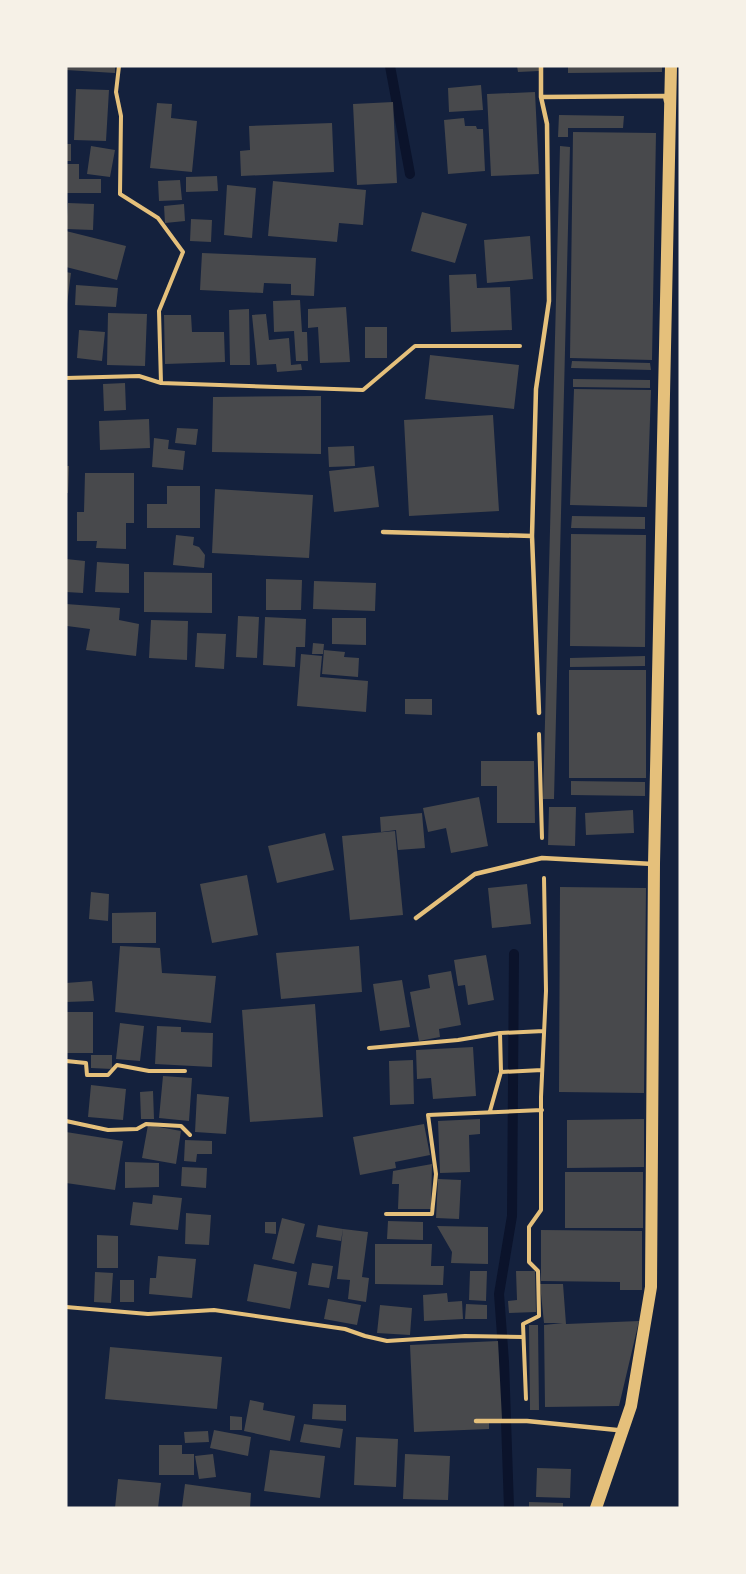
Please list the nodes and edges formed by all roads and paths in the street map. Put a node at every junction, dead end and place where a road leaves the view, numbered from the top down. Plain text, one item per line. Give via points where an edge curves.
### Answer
1 (119, 66) edge
2 (541, 66) edge
3 (671, 66) edge
4 (541, 97) junction
5 (675, 121) edge
6 (542, 346) junction
7 (66, 378) edge
8 (161, 383) junction
9 (383, 532) dead end
10 (532, 536) junction
11 (539, 712) joint
12 (542, 858) junction
13 (654, 864) junction
14 (416, 918) dead end
15 (544, 1030) junction
16 (500, 1033) junction
17 (369, 1048) dead end
18 (66, 1061) edge
19 (542, 1070) junction
20 (185, 1071) dead end
21 (501, 1071) junction
22 (542, 1110) junction
23 (490, 1111) junction
24 (66, 1121) edge
25 (190, 1135) dead end
26 (386, 1214) dead end
27 (66, 1307) edge
28 (523, 1337) junction
29 (476, 1421) dead end
30 (527, 1421) junction
31 (617, 1430) dead end
32 (596, 1508) edge

1 - 8 path via 116,92 121,116 120,194 158,218 183,252 159,311
2 - 4 lane
3 - 5 main road
4 - 5 lane via 666,96
4 - 6 lane via 547,124 549,260 549,302
5 - 13 main road
6 - 8 path via 416,346 363,390
6 - 10 lane via 536,389
7 - 8 path via 139,375
9 - 10 lane
10 - 11 lane
11 - 12 path
12 - 13 lane
12 - 14 lane via 476,874
12 - 15 path
13 - 32 main road via 651,1287 631,1406
15 - 16 path
15 - 19 path
16 - 17 path
16 - 21 path
18 - 20 path via 86,1063 87,1075 108,1075 117,1065 149,1071
19 - 21 path
19 - 22 path
21 - 23 path
22 - 23 path
22 - 28 path via 541,1210 529,1227 529,1262 538,1271 540,1316 524,1324
23 - 26 path via 428,1115 435,1174 432,1214
24 - 25 path via 108,1130 137,1129 146,1124 181,1126
27 - 28 path via 148,1314 214,1310 345,1329 387,1341
28 - 30 path
29 - 30 lane
30 - 31 lane

